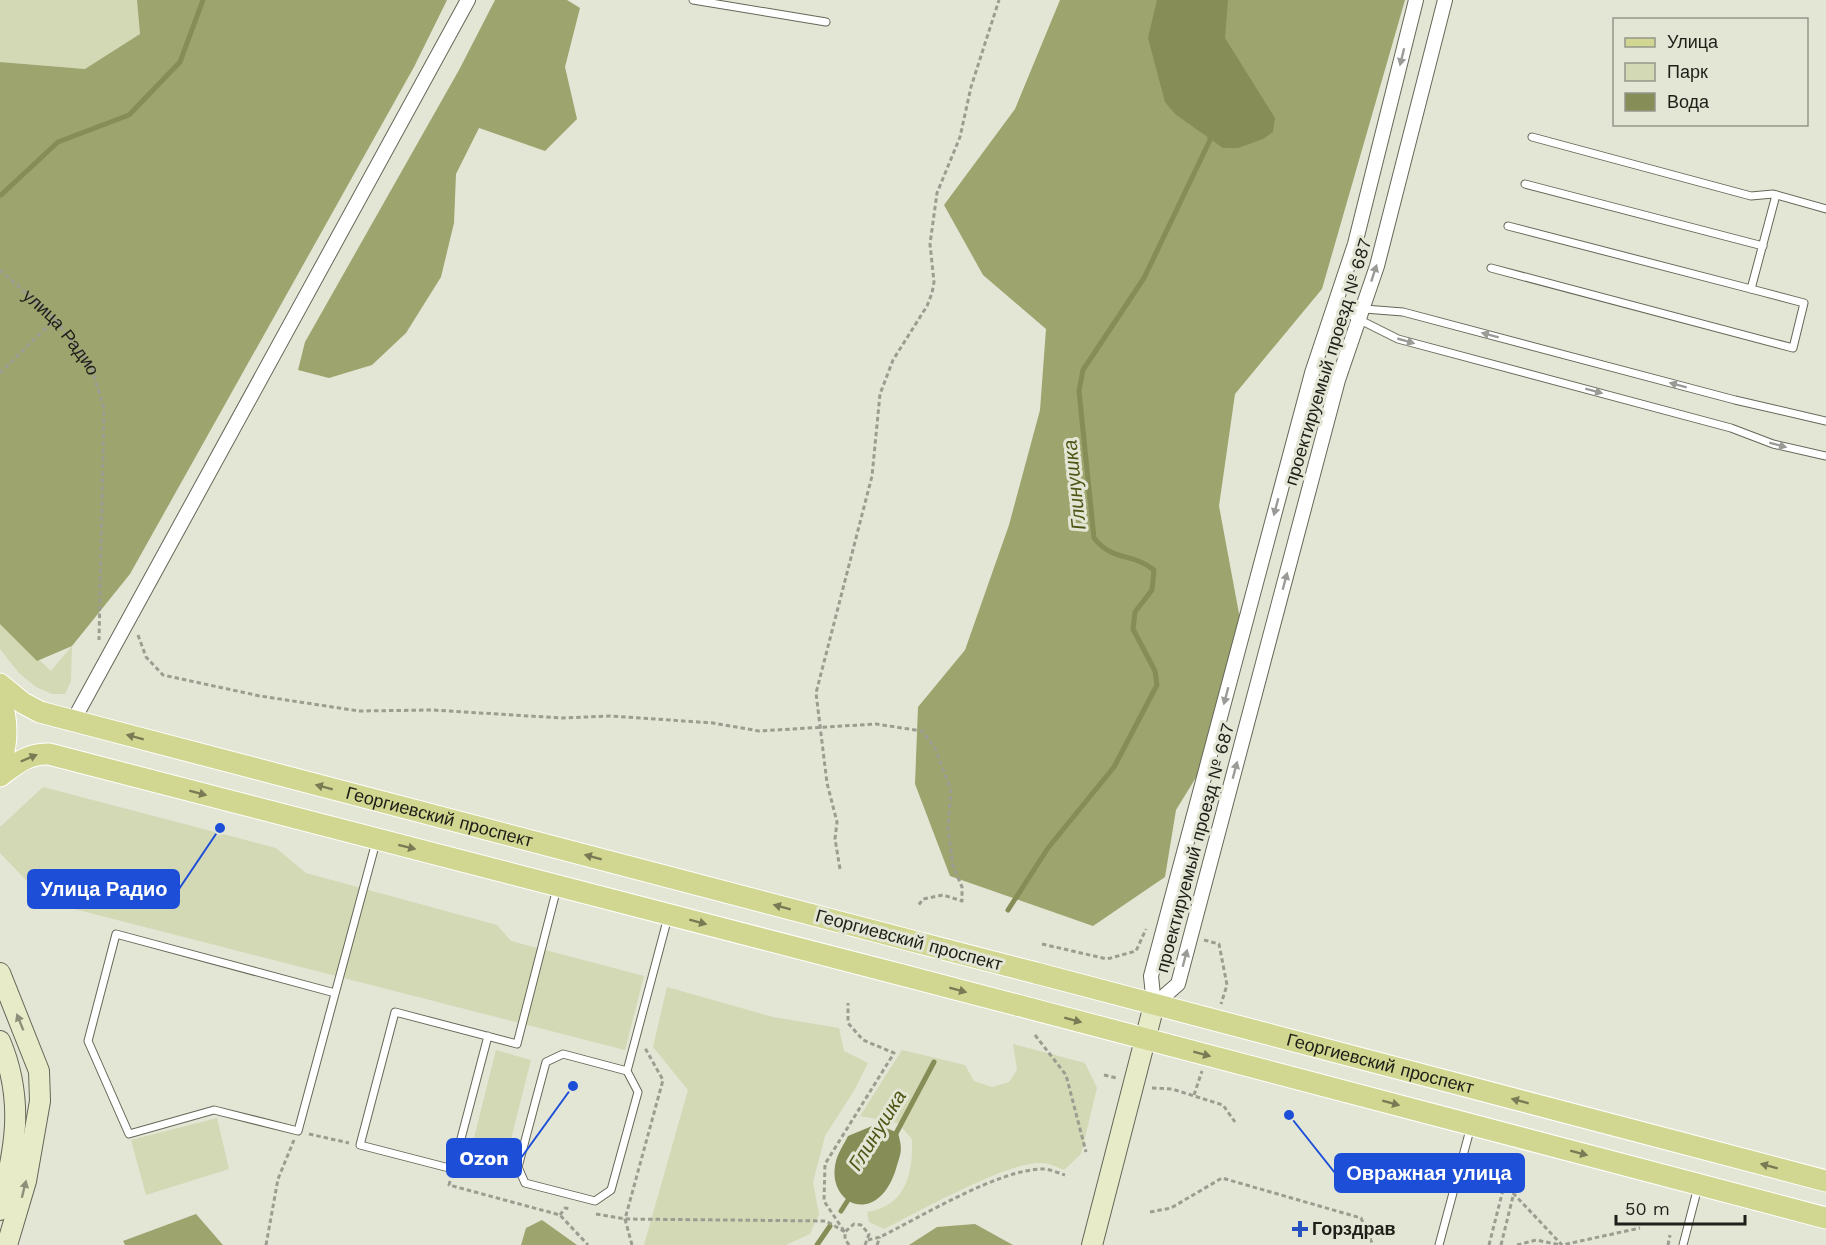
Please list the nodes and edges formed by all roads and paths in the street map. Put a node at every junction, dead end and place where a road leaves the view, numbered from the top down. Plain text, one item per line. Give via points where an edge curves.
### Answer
1 (468, 0) edge
2 (693, 0) edge
3 (999, 0) edge
4 (1416, 0) edge
5 (1446, 0) edge
6 (826, 22) dead end
7 (1532, 137) dead end
8 (1525, 184) dead end
9 (1776, 195) junction
10 (1826, 209) edge
11 (1508, 226) dead end
12 (1762, 246) junction
13 (1491, 268) dead end
14 (0, 270) edge
15 (1751, 289) junction
16 (1334, 307) junction
17 (1360, 314) junction
18 (55, 319) junction
19 (0, 373) edge
20 (1826, 421) edge
21 (1826, 456) edge
22 (131, 614) junction
23 (99, 671) junction
24 (0, 684) edge
25 (0, 696) edge
26 (73, 721) junction
27 (818, 728) junction
28 (0, 764) edge
29 (0, 776) edge
30 (377, 839) junction
31 (840, 869) dead end
32 (558, 886) junction
33 (918, 906) dead end
34 (669, 915) junction
35 (0, 974) edge
36 (335, 993) junction
37 (848, 1003) dead end
38 (1154, 1005) junction
39 (637, 1033) junction
40 (1035, 1035) dead end
41 (488, 1036) junction
42 (1146, 1039) junction
43 (0, 1041) edge
44 (627, 1071) junction
45 (1104, 1075) dead end
46 (1134, 1083) junction
47 (1235, 1122) dead end
48 (1472, 1125) junction
49 (298, 1131) junction
50 (360, 1145) junction
51 (1086, 1152) dead end
52 (453, 1169) junction
53 (1065, 1175) dead end
54 (1506, 1178) dead end
55 (1517, 1180) dead end
56 (1826, 1181) edge
57 (1698, 1185) junction
58 (1513, 1193) junction
59 (0, 1210) edge
60 (1150, 1212) dead end
61 (1826, 1218) edge
62 (626, 1219) junction
63 (1640, 1227) dead end
64 (845, 1232) junction
65 (1670, 1235) dead end
66 (880, 1237) junction
67 (868, 1240) junction
68 (7, 1245) edge
69 (266, 1245) edge
70 (588, 1245) edge
71 (632, 1245) edge
72 (849, 1245) edge
73 (865, 1245) edge
74 (877, 1245) edge
75 (1092, 1245) edge
76 (1373, 1245) edge
77 (1440, 1245) edge
78 (1489, 1245) edge
79 (1501, 1245) edge
80 (1517, 1245) edge
81 (1562, 1245) edge
82 (1668, 1245) edge
83 (1683, 1245) edge

1 - 22 street
2 - 6 lane
3 - 27 path via 971,87 960,137 937,193 930,244 932,294 893,360 880,394 872,476 816,693
4 -> 16 street, проектируемый проезд № 687 via 1355,244
17 -> 5 street, проектируемый проезд № 687 via 1377,266
7 - 9 lane via 1751,196
8 - 12 lane
9 - 10 lane
9 - 12 lane
11 - 15 lane
12 - 15 lane
13 - 15 lane via 1793,348 1804,303
14 - 18 path, улица Радио
16 - 17 lane
16 -> 38 street, проектируемый проезд № 687 via 1312,374 1151,976
20 -> 17 lane via 1403,312
17 -> 21 lane via 1398,339
38 -> 17 street, проектируемый проезд № 687 via 1178,984 1335,392
18 - 19 path
18 - 23 path, улица Радио via 91,366 104,408
22 - 23 street
22 - 27 path via 146,657 163,675 260,696 358,711 610,716 713,723 759,731
23 - 26 street
24 - 26 main road, Георгиевский проспект via 31,709
25 - 28 main road via 6,729
38 -> 26 main road, Георгиевский проспект, bridge
27 - 31 path via 826,783 837,822 835,839
27 - 33 path via 876,724 921,731 929,737 951,790 948,829 962,901 938,895 922,899
29 -> 30 main road, Георгиевский проспект via 24,758 49,754
30 -> 32 main road, Георгиевский проспект
30 - 36 lane
32 - 34 main road, Георгиевский проспект
32 - 41 lane via 517,1044
34 - 39 lane
34 -> 42 main road, Георгиевский проспект, bridge
68 -> 35 main road via 26,1181 40,1101 39,1071
36 - 49 lane
36 - 49 lane via 116,934 88,1041 129,1134 214,1110
37 - 64 path via 848,1023 863,1040 894,1053 825,1164 824,1201
38 - 42 main road
56 -> 38 main road, Георгиевский проспект
39 - 44 lane
39 - 62 path via 663,1080
40 - 51 path via 1066,1075
41 - 50 lane via 395,1012
41 - 52 lane
42 - 46 main road
42 -> 48 main road, Георгиевский проспект
43 - 59 main road via 14,1081 16,1115
44 - 44 lane via 638,1092 611,1191 595,1201 525,1183 518,1167 546,1062 563,1054
45 - 46 path
46 - 47 path via 1172,1089 1223,1105
46 - 75 main road
48 -> 57 main road, Георгиевский проспект
48 - 77 lane
49 - 50 path
49 - 69 path via 278,1179
50 - 52 lane
52 - 70 path via 449,1185 560,1215
53 - 66 path via 1044,1169 1009,1176
54 - 78 path
55 - 58 path
57 - 61 main road, Георгиевский проспект
57 - 83 lane
58 - 79 path
58 - 81 path
60 - 76 path via 1171,1208 1222,1178 1361,1218
62 - 64 path via 826,1221
62 - 71 path
63 - 81 path
64 - 67 path via 861,1225 869,1234
64 - 72 path
65 - 82 path
66 - 67 path
66 - 74 path
67 - 73 path
80 - 81 path via 1536,1240

